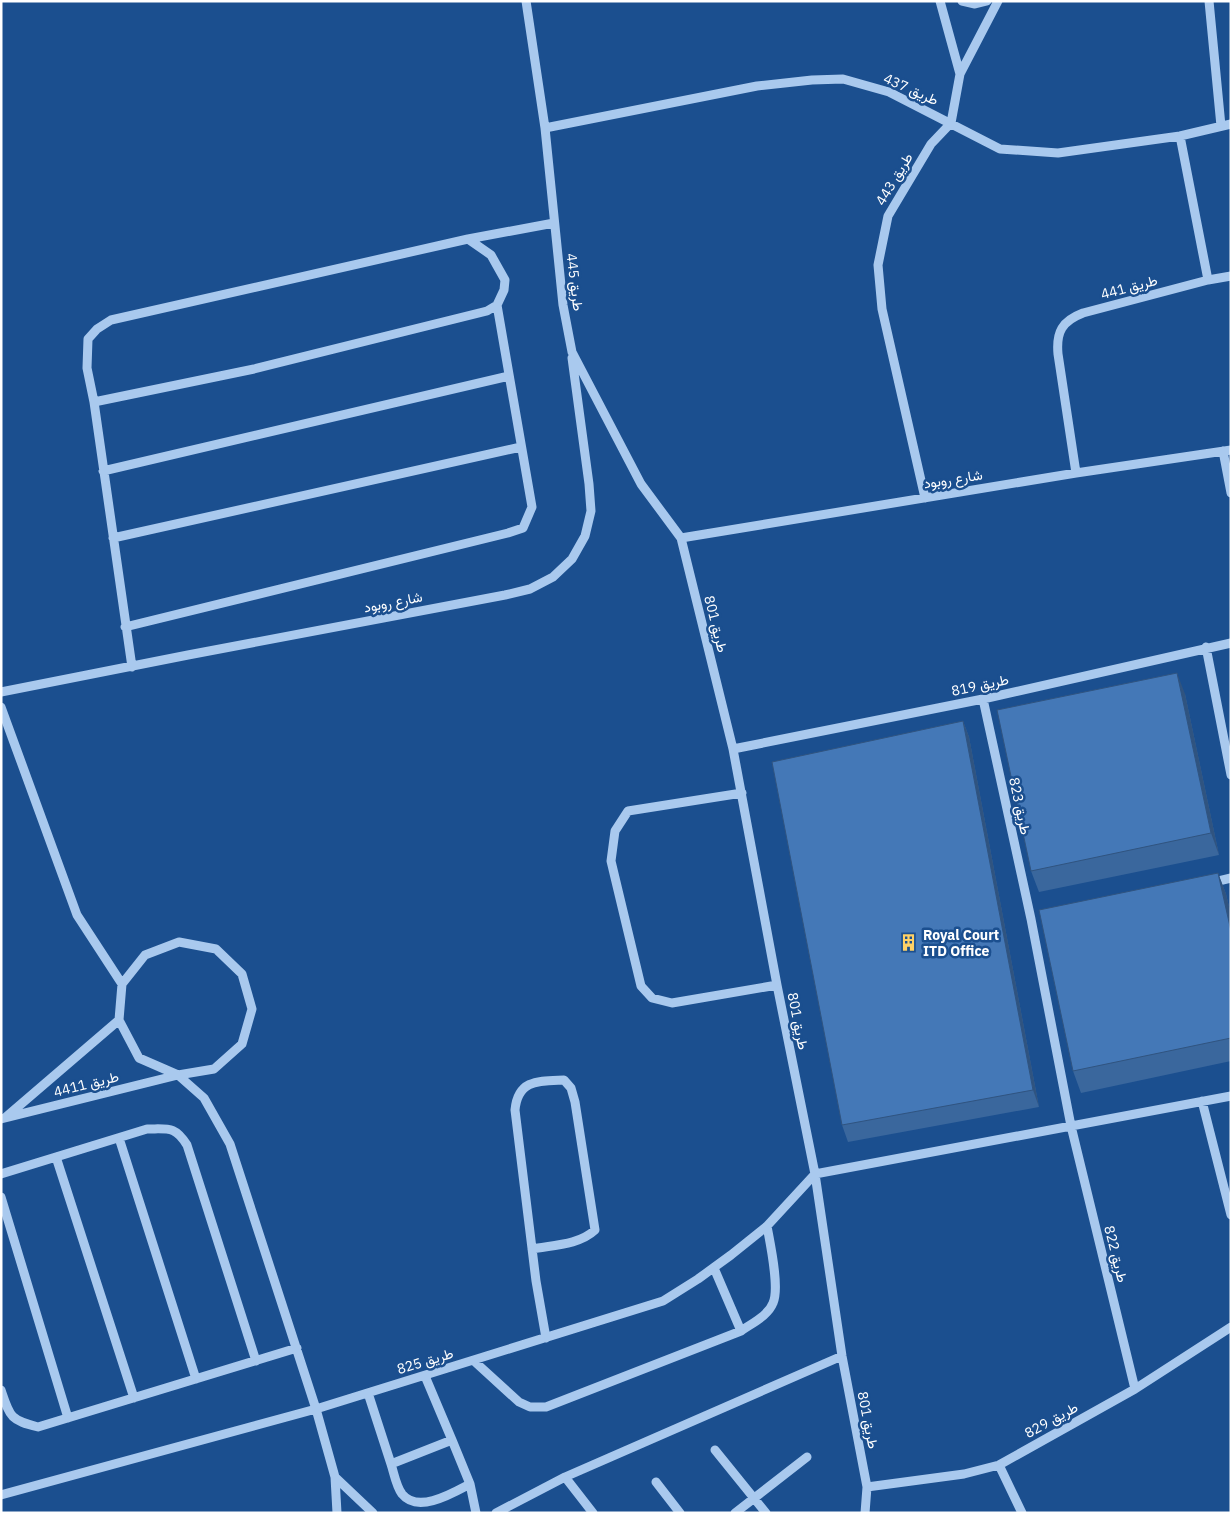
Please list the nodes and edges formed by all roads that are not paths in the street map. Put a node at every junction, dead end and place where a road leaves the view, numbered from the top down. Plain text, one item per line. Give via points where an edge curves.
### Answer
1 (526, 1) edge
2 (940, 1) edge
3 (962, 1) edge
4 (987, 1) edge
5 (998, 1) edge
6 (1209, 1) edge
7 (960, 74) junction
8 (951, 123) junction
9 (1231, 124) edge
10 (1220, 126) junction
11 (545, 128) junction
12 (1180, 136) junction
13 (554, 223) junction
14 (468, 239) junction
15 (1231, 276) edge
16 (1208, 280) junction
17 (496, 305) junction
18 (572, 352) junction
19 (509, 376) junction
20 (94, 402) junction
21 (521, 447) junction
22 (1227, 451) edge
23 (103, 471) junction
24 (1076, 474) junction
25 (1231, 493) edge
26 (925, 498) junction
27 (113, 538) junction
28 (681, 538) junction
29 (125, 627) junction
30 (1231, 643) edge
31 (1206, 647) junction
32 (132, 667) junction
33 (1, 692) edge
34 (982, 699) junction
35 (1, 707) edge
36 (734, 749) junction
37 (1231, 775) edge
38 (742, 793) junction
39 (1231, 878) edge
40 (1202, 884) edge
41 (122, 984) junction
42 (777, 985) junction
43 (119, 1020) junction
44 (178, 1075) junction
45 (1231, 1096) edge
46 (1202, 1101) junction
47 (2, 1119) edge
48 (1071, 1126) junction
49 (119, 1138) junction
50 (56, 1157) junction
51 (1, 1174) edge
52 (815, 1174) junction
53 (1, 1197) edge
54 (1231, 1215) edge
55 (767, 1226) junction
56 (532, 1249) junction
57 (714, 1268) junction
58 (1231, 1327) edge
59 (741, 1331) junction
60 (546, 1338) junction
61 (297, 1348) junction
62 (842, 1356) junction
63 (256, 1361) junction
64 (474, 1361) junction
65 (425, 1376) junction
66 (196, 1379) junction
67 (1135, 1389) junction
68 (1, 1390) edge
69 (368, 1393) junction
70 (134, 1398) junction
71 (316, 1409) junction
72 (68, 1418) junction
73 (452, 1440) junction
74 (715, 1450) dead end
75 (807, 1457) dead end
76 (391, 1464) junction
77 (999, 1465) junction
78 (335, 1477) junction
79 (565, 1477) junction
80 (656, 1482) dead end
81 (470, 1484) junction
82 (867, 1487) junction
83 (1, 1495) edge
84 (755, 1497) junction
85 (337, 1513) edge
86 (373, 1513) edge
87 (476, 1513) edge
88 (496, 1513) edge
89 (593, 1513) edge
90 (680, 1513) edge
91 (735, 1513) edge
92 (766, 1513) edge
93 (865, 1513) edge
94 (1022, 1513) edge

1 - 11 street, طريق 445
2 - 7 street
3 - 4 street via 975,4
5 - 7 street
6 - 10 street
7 - 8 street
8 - 11 street, طريق 437 via 889,92 843,79 757,86
8 - 12 street, طريق 437 via 1000,149 1058,153
8 - 26 street, طريق 443 via 931,144 888,216 878,265 882,309
9 - 10 street, طريق 437
10 - 12 street, طريق 437
11 - 13 street, طريق 445
12 - 16 street
13 - 14 street
13 - 18 street, طريق 445 via 562,305
14 - 17 street via 491,255 506,280
14 - 20 street via 111,320 88,339 87,368
15 - 16 street, طريق 441
16 - 24 street, طريق 441 via 1083,313 1070,318 1062,328 1057,340 1058,354
17 - 19 street
17 - 20 street via 487,311 254,369
18 - 28 street, طريق 445 via 641,484
18 - 32 street, شارع روبود via 590,511 585,536 572,559 554,577 513,593
19 - 21 street
19 - 23 street
20 - 23 street
21 - 27 street
21 - 29 street via 532,507 523,528
22 - 24 street, شارع روبود
22 - 25 street
23 - 27 street
24 - 26 street, شارع روبود
26 - 28 street, شارع روبود
27 - 29 street
28 - 36 street, طريق 801
29 - 32 street
30 - 31 street, طريق 819
31 - 34 street, طريق 819
31 - 37 street
32 - 33 street, شارع روبود
34 - 36 street, طريق 819
34 - 48 street, طريق 823 via 1036,918
35 - 41 street via 77,915
36 - 38 street, طريق 801
38 - 42 street, طريق 801
38 - 42 street via 628,811 614,831 611,861 641,986 652,998 672,1003
39 - 40 street
41 - 43 street
41 - 44 street via 145,954 179,942 216,949 242,974 252,1009 242,1044 214,1068
42 - 52 street, طريق 801
43 - 44 street via 139,1058
43 - 47 street
44 - 47 street, طريق 4411
44 - 61 street via 204,1098 230,1144
45 - 46 street
46 - 48 street
46 - 54 street
48 - 52 street
48 - 67 street, طريق 822
49 - 50 street
49 - 63 street via 147,1129 170,1129 179,1133 187,1145
49 - 66 street
50 - 51 street
50 - 70 street
52 - 55 street, طريق 825
52 - 62 street, طريق 801
53 - 72 street
55 - 57 street, طريق 825
55 - 59 street via 774,1302 765,1314
56 - 56 street via 516,1099 538,1081 564,1080 571,1088 575,1102 596,1230 580,1240
56 - 60 street
57 - 59 street
57 - 60 street, طريق 825 via 663,1301
58 - 67 street, طريق 829
59 - 64 street via 546,1407 530,1407 519,1402
60 - 64 street, طريق 825
61 - 63 street
61 - 71 street
62 - 79 street
62 - 82 street, طريق 801
63 - 66 street
64 - 65 street, طريق 825
65 - 69 street, طريق 825
65 - 73 street
66 - 70 street
67 - 77 street, طريق 829
68 - 72 street via 9,1414 23,1423 38,1427
69 - 71 street, طريق 825
69 - 76 street
70 - 72 street
71 - 78 street
71 - 83 street, طريق 825
73 - 76 street
73 - 81 street
74 - 84 street
75 - 84 street
76 - 81 street via 401,1493 408,1500 429,1503
77 - 82 street, طريق 829 via 964,1474
77 - 94 street
78 - 85 street
78 - 86 street
79 - 88 street
79 - 89 street
80 - 90 street
81 - 87 street
82 - 93 street, طريق 801
84 - 91 street
84 - 92 street

